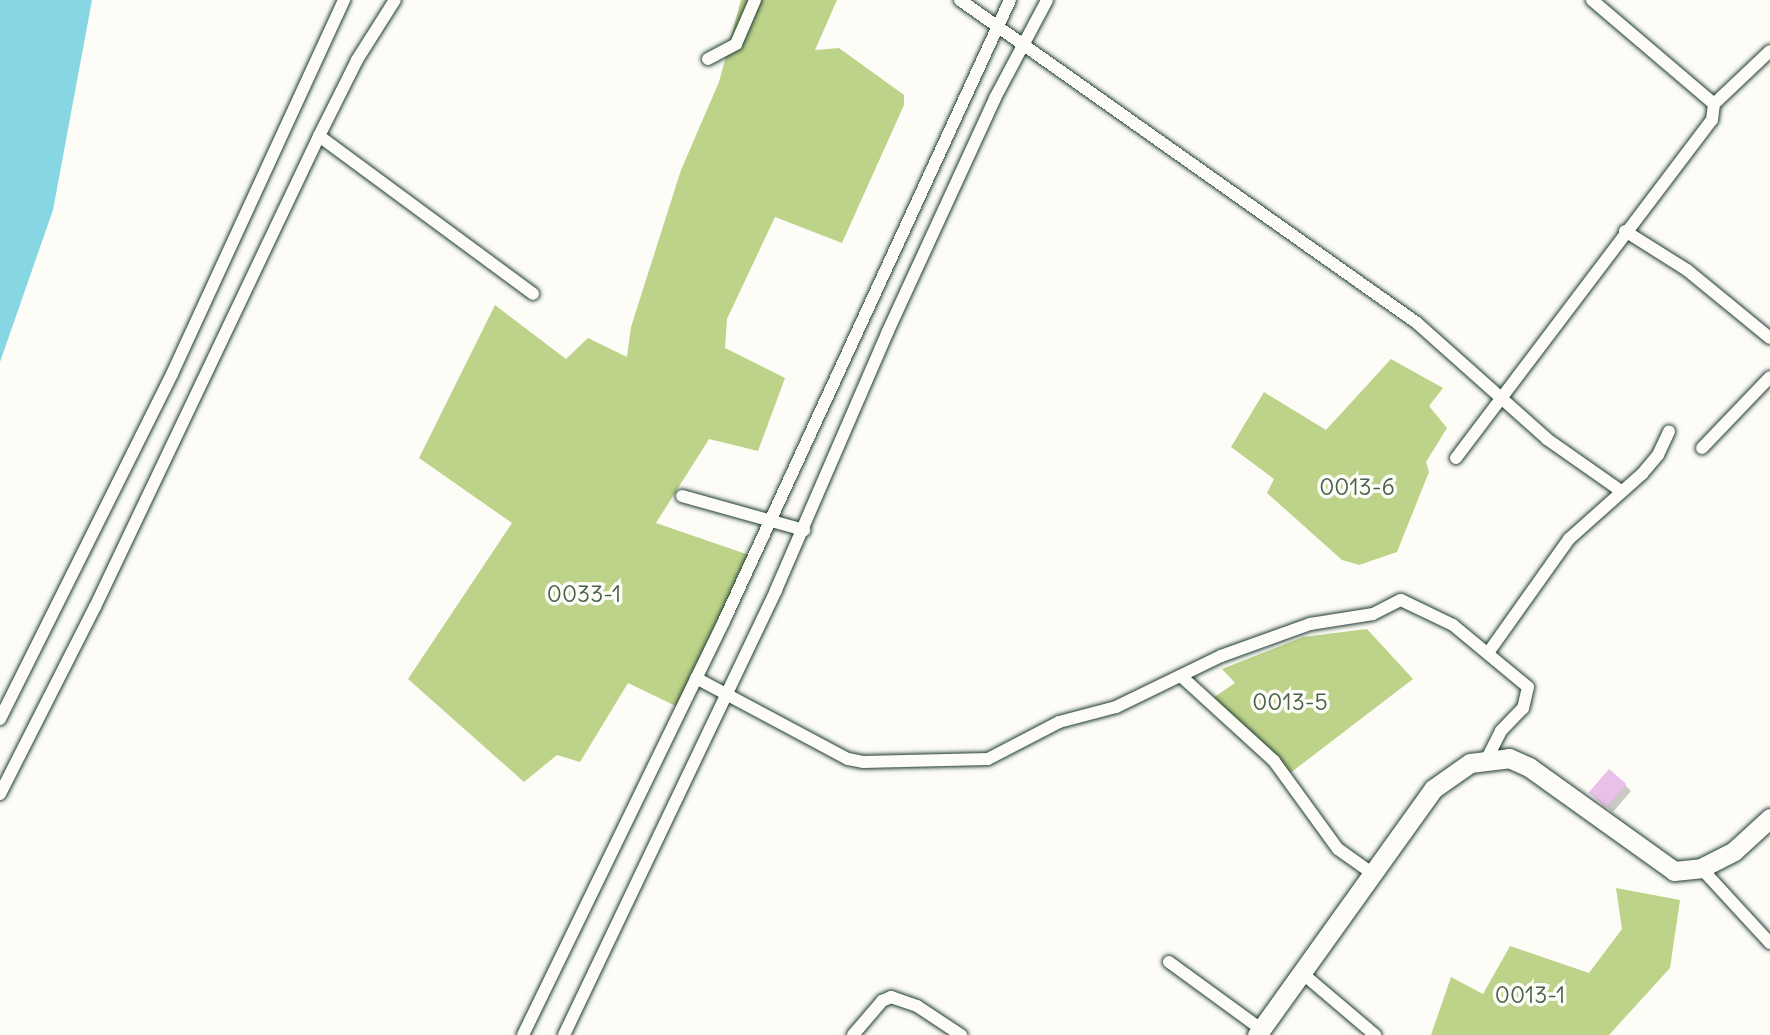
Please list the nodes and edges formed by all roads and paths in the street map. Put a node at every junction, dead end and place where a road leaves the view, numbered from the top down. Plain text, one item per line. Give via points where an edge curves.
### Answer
1 (344, 0) edge
2 (395, 0) edge
3 (755, 0) edge
4 (960, 0) edge
5 (1010, 0) edge
6 (1047, 0) edge
7 (1592, 0) edge
8 (998, 24) junction
9 (1024, 45) junction
10 (1770, 51) edge
11 (708, 59) dead end
12 (1714, 104) junction
13 (319, 136) junction
14 (1625, 231) junction
15 (533, 294) dead end
16 (1770, 338) edge
17 (1770, 377) edge
18 (1503, 395) junction
19 (1670, 431) dead end
20 (1702, 448) dead end
21 (1456, 458) dead end
22 (1620, 491) junction
23 (682, 496) dead end
24 (770, 519) junction
25 (804, 530) junction
26 (1489, 653) junction
27 (1181, 676) junction
28 (699, 679) junction
29 (724, 690) junction
30 (0, 719) edge
31 (1487, 758) junction
32 (0, 794) edge
33 (1770, 818) edge
34 (1701, 868) junction
35 (1373, 874) junction
36 (1770, 943) edge
37 (1169, 962) dead end
38 (1302, 972) junction
39 (1259, 1032) edge
40 (523, 1035) edge
41 (564, 1035) edge
42 (853, 1035) edge
43 (961, 1035) edge
44 (1375, 1035) edge

1 - 30 street via 172,374
2 - 13 street
3 - 11 street via 736,44
4 - 8 street
5 - 8 street
6 - 9 street
7 - 12 street
8 - 9 street
8 - 24 street
9 - 18 street via 1417,323
9 - 25 street via 888,331
10 - 12 street
12 - 14 street via 1712,120
13 - 15 street
13 - 32 street via 95,607
14 - 16 street via 1687,270
14 - 18 street
17 - 20 street
18 - 21 street
18 - 22 street via 1547,439
19 - 22 street via 1651,464
22 - 26 street via 1569,539
23 - 24 street
24 - 25 street
24 - 28 street
25 - 29 street
26 - 27 street via 1452,625 1401,600 1355,618 1310,624 1221,656
26 - 31 street via 1519,676 1530,693
27 - 29 street via 1116,707 1059,722 988,759 848,759 804,739
27 - 35 street via 1274,761 1332,842
28 - 29 street
28 - 40 street
29 - 41 street
31 - 34 main road via 1509,758 1529,766 1665,868 1680,872
31 - 35 main road via 1460,768 1433,789
33 - 34 main road via 1734,851
34 - 36 street
35 - 38 main road
37 - 39 street
38 - 39 main road
38 - 44 street
42 - 43 street via 882,1001 891,997 917,1006

